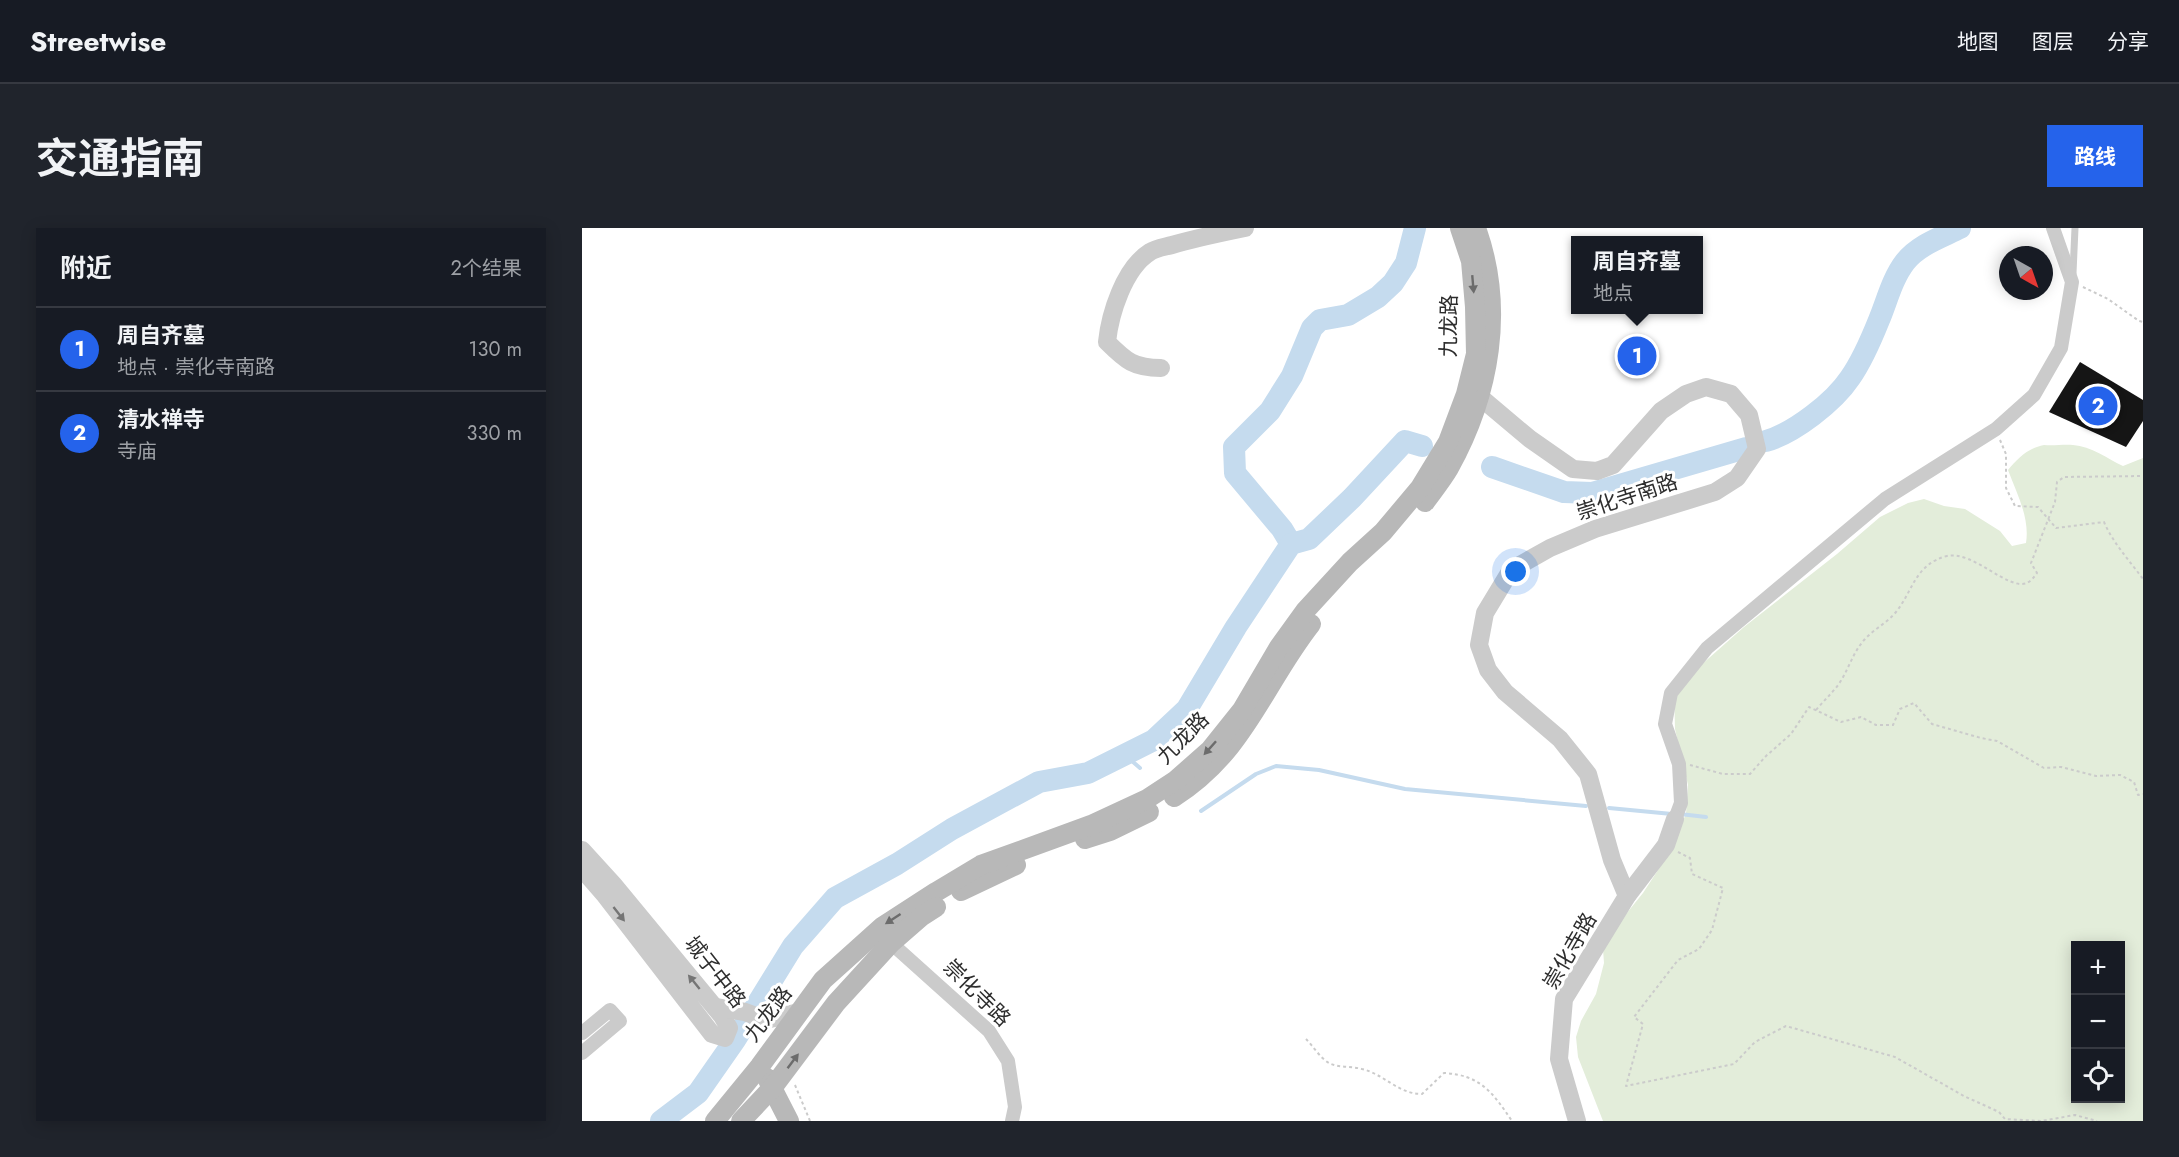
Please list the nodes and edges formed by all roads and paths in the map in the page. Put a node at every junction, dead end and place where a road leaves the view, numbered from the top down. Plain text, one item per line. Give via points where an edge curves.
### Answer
1 (1245, 228) edge
2 (1460, 228) edge
3 (1476, 228) edge
4 (2053, 228) edge
5 (2075, 228) edge
6 (2072, 282) junction
7 (2143, 322) edge
8 (1161, 368) dead end
9 (1480, 397) junction
10 (1996, 429) junction
11 (2143, 476) edge
12 (2048, 519) junction
13 (2143, 579) edge
14 (1816, 710) junction
15 (1679, 764) junction
16 (2143, 794) edge
17 (1677, 814) joint
18 (1666, 845) junction
19 (582, 850) edge
20 (582, 869) edge
21 (1627, 896) junction
22 (891, 943) junction
23 (715, 1007) junction
24 (799, 1012) junction
25 (582, 1033) edge
26 (1306, 1039) dead end
27 (582, 1053) edge
28 (753, 1073) junction
29 (773, 1087) junction
30 (759, 1102) junction
31 (2017, 1120) edge
32 (715, 1121) edge
33 (741, 1121) edge
34 (766, 1121) edge
35 (789, 1121) edge
36 (1012, 1121) edge
37 (1512, 1121) edge
38 (1577, 1121) edge
39 (2097, 1121) edge

1 - 8 street via 1151,251 1125,282 1109,320 1107,342 1133,364
2 -> 24 main road, 九龙路 via 1471,261 1476,354 1467,394 1448,442 1420,488 1305,611 1242,710 1209,750 1176,780 1147,799 1091,825 981,866 936,892 882,927 823,981
3 - 9 main road, 九龙路 via 1490,287 1492,324
4 - 6 street
5 - 6 lane
6 - 7 path
6 - 10 street via 2061,348 2034,395
9 - 21 street, 崇化寺南路 via 1573,469 1597,471 1613,465 1661,411 1686,394 1706,387 1731,394 1749,415 1757,448 1737,478 1715,492 1595,529 1550,548 1511,570 1485,613 1479,645 1488,670 1505,692 1560,739 1588,774 1612,860
9 - 22 main road, 九龙路 via 1442,479 1395,536 1325,606 1232,746 1211,769 1146,814 964,889 922,916
10 - 12 path via 2006,454 2006,488 2015,506 2038,507
10 - 15 street via 1885,499 1707,648 1671,693 1665,724
11 - 12 path via 2064,477 2057,482
12 - 13 path via 2056,528 2104,522 2111,539
12 - 14 path via 2031,563 2037,573 2029,582 2020,584 1970,558 1948,556 1918,573 1902,604 1864,640 1833,694
14 - 15 path via 1809,707 1791,734 1750,774 1723,774
14 - 16 path via 1841,722 1861,717 1876,725 1893,725 1900,709 1914,703 1932,724 1997,741 2044,768 2061,767 2096,777 2120,776 2134,782 2138,795
15 - 17 street via 1681,803
17 - 18 street, 崇化寺路
18 - 21 street, 崇化寺路
18 - 31 path via 1690,858 1692,874 1723,888 1712,930 1699,948 1678,960 1634,1017 1644,1024 1626,1086 1734,1064 1755,1042 1786,1026 1895,1057 2000,1112 2006,1119
23 -> 19 street, 城子中路
20 -> 23 street, 城子中路 via 712,1034 724,1038 729,1028
21 - 38 street, 崇化寺路 via 1564,999 1559,1059
29 -> 22 main road, 九龙路 via 836,1003
22 - 36 street, 崇化寺路 via 989,1031 1008,1061 1016,1107
23 - 24 street via 766,1020
24 - 28 main road, 九龙路
25 - 27 street via 610,1010 620,1022
26 - 37 path via 1327,1062 1377,1074 1410,1094 1422,1094 1444,1073 1458,1074 1492,1092
28 - 29 main road
28 - 30 main road
28 - 32 main road, 九龙路
29 - 30 main road, 九龙路
29 - 35 main road
30 - 33 main road, 九龙路
30 - 34 main road
31 - 39 path via 2041,1121 2074,1115

